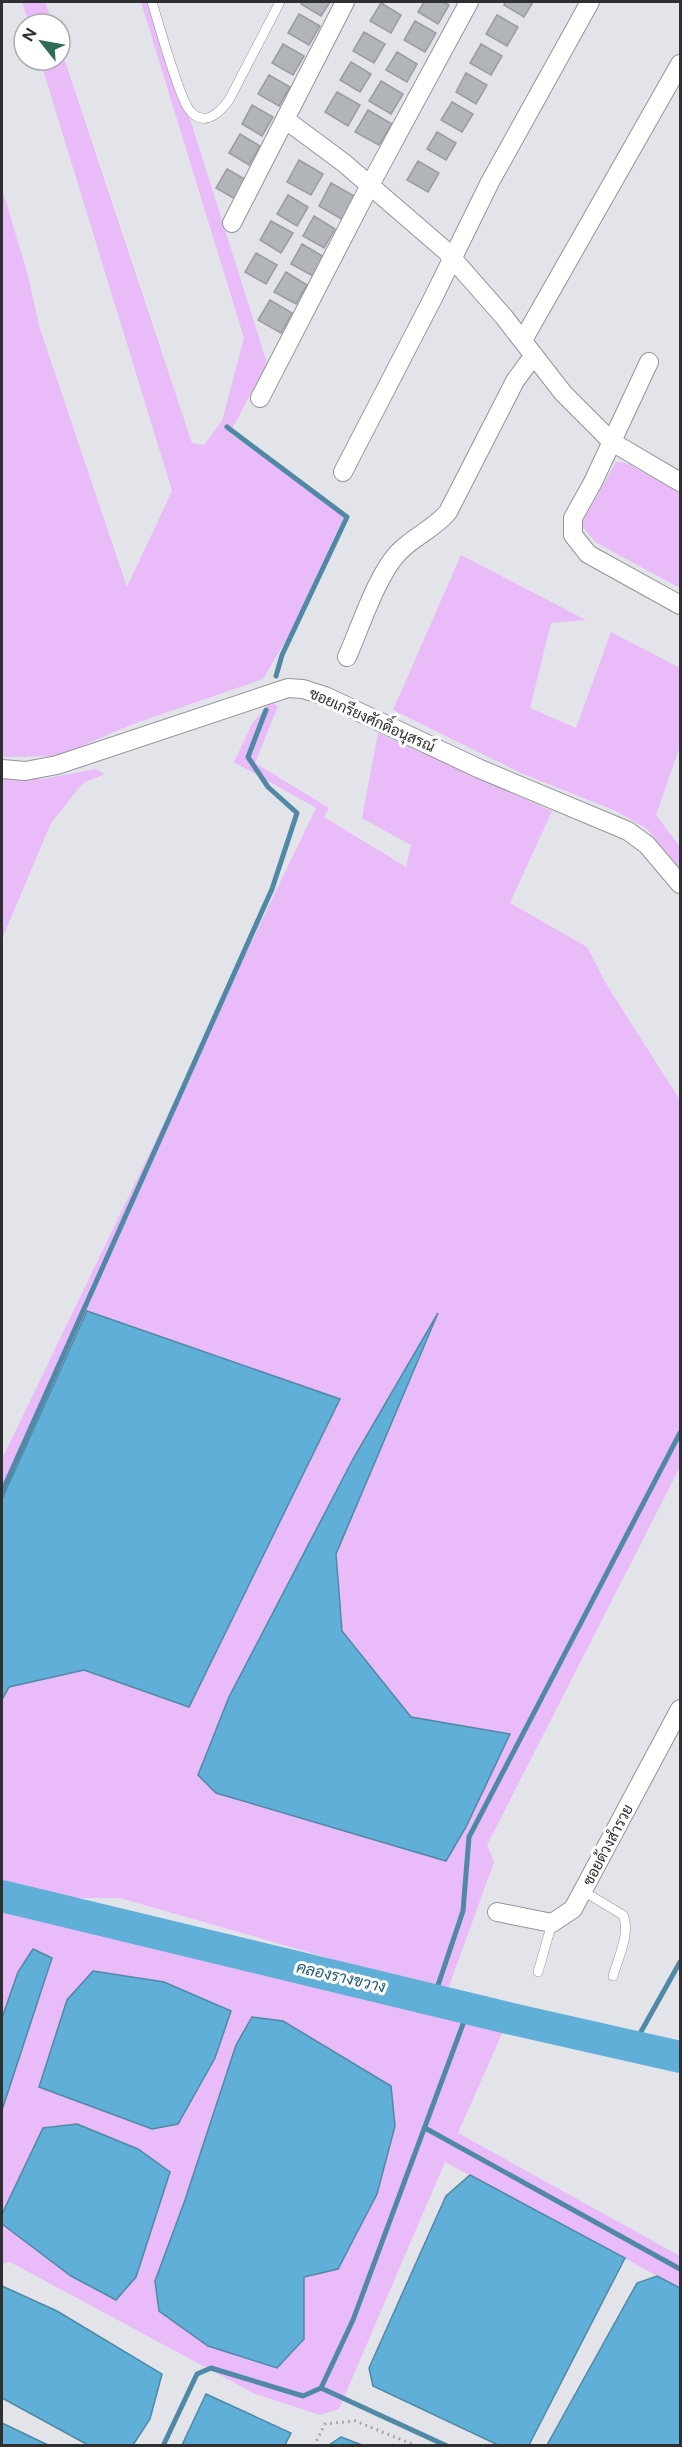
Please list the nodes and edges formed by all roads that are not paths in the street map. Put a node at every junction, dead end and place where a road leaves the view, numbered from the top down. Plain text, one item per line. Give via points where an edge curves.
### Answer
1 (152, 2) edge
2 (280, 2) edge
3 (345, 2) edge
4 (469, 2) edge
5 (590, 2) edge
6 (681, 64) edge
7 (286, 120) junction
8 (370, 185) junction
9 (232, 223) dead end
10 (452, 257) junction
11 (523, 340) junction
12 (534, 355) junction
13 (649, 362) dead end
14 (260, 398) dead end
15 (612, 442) junction
16 (343, 472) dead end
17 (681, 482) edge
18 (681, 605) edge
19 (347, 657) dead end
20 (2, 769) edge
21 (681, 884) edge
22 (681, 1709) edge
23 (583, 1891) junction
24 (497, 1912) dead end
25 (552, 1923) junction
26 (538, 1972) dead end
27 (613, 1976) dead end

1 - 2 lane via 189,111 211,118 229,100
3 - 7 street
4 - 8 street
5 - 10 street
6 - 11 street
7 - 8 street
7 - 9 street
8 - 10 street
8 - 14 street
10 - 11 street
10 - 16 street
11 - 12 street
12 - 15 street via 563,393
12 - 19 street via 515,381 448,512 439,524 405,546 388,566
13 - 15 street
15 - 17 street
15 - 18 street via 573,518 573,535 588,554
20 - 21 street, ซอยเกรียงศักดิ์อนุสรณ์ via 26,771 57,765 288,688 303,689 628,831 647,845
22 - 23 street, ซอยด้วงสำรวย
23 - 25 street, ซอยด้วงสำรวย via 573,1909
23 - 27 lane via 622,1915 626,1922
24 - 25 street
25 - 26 lane

